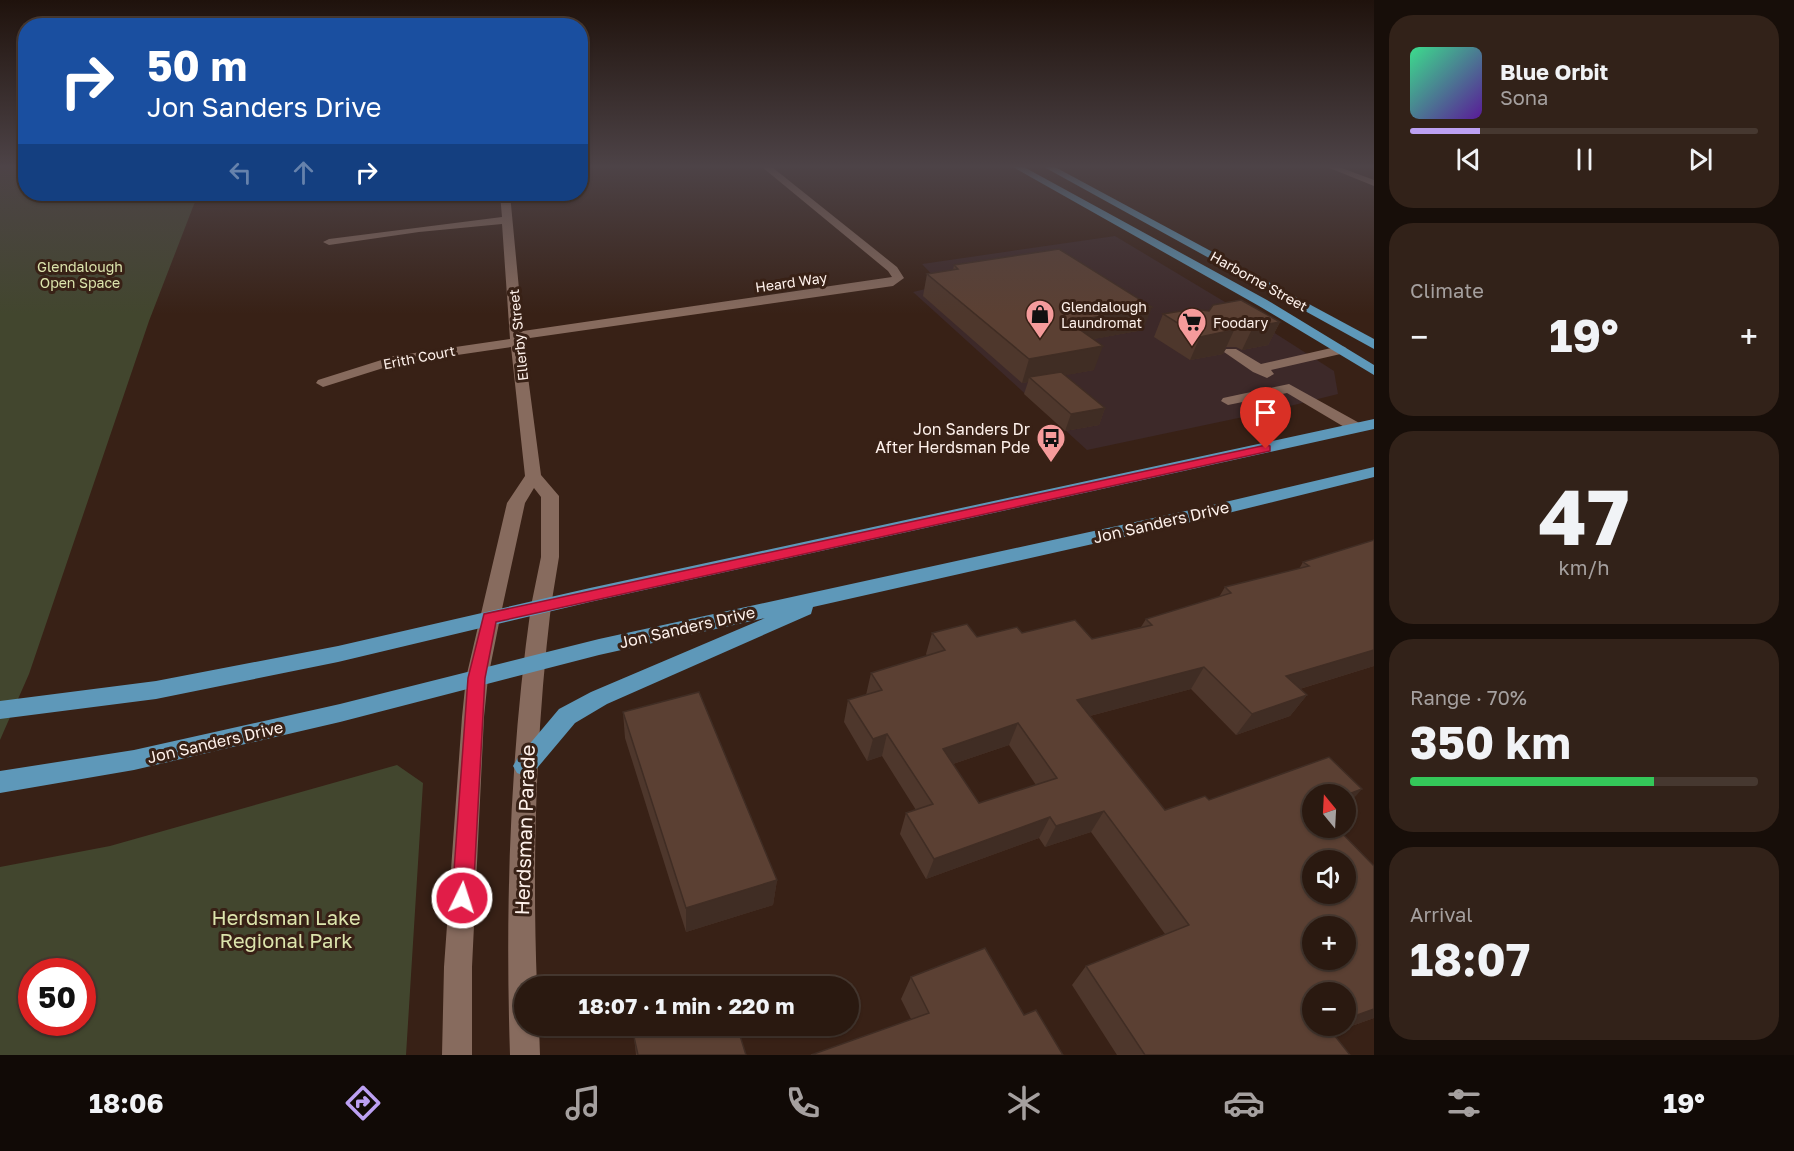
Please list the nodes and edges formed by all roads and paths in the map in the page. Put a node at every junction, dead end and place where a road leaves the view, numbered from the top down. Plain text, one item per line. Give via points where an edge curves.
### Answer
1 (507, 216) edge
2 (828, 216) edge
3 (1107, 216) edge
4 (1141, 216) edge
5 (507, 220) junction
6 (329, 242) dead end
7 (517, 339) junction
8 (1371, 342) edge
9 (1340, 350) junction
10 (1231, 352) edge
11 (1258, 369) junction
12 (1374, 371) edge
13 (323, 383) dead end
14 (1289, 388) junction
15 (1228, 400) dead end
16 (1374, 424) edge
17 (1357, 428) junction
18 (1374, 472) edge
19 (533, 476) junction
20 (844, 592) junction
21 (541, 606) junction
22 (489, 618) junction
23 (533, 664) junction
24 (477, 678) junction
25 (0, 710) edge
26 (525, 766) junction
27 (0, 782) edge
28 (457, 1055) edge
29 (525, 1055) edge

1 - 5 street, Ellerby Street
2 - 7 street, Heard Way via 893,269 898,278 893,282
3 - 9 main road, Harborne Street
4 - 8 main road, Harborne Street
5 - 6 street
5 - 7 street, Ellerby Street
7 - 13 street, Erith Court via 394,360
7 - 19 street, Ellerby Street
9 - 11 street
9 - 12 main road, Harborne Street
10 - 11 street
11 - 14 street
14 - 15 street
14 - 17 street
16 - 17 main road
17 - 21 main road
18 - 20 main road, Jon Sanders Drive
19 - 21 street, Ellerby Street via 550,496 550,557
19 - 22 street via 516,503
20 - 23 main road, Jon Sanders Drive
20 - 26 main road via 599,698 567,716
21 - 22 main road
21 - 23 street, Herdsman Parade
22 - 24 street
22 - 25 main road via 338,654 156,690
23 - 24 main road, Jon Sanders Drive
23 - 26 street, Herdsman Parade
24 - 27 main road, Jon Sanders Drive via 134,760
24 - 28 street via 458,967
26 - 29 street, Herdsman Parade via 520,957

